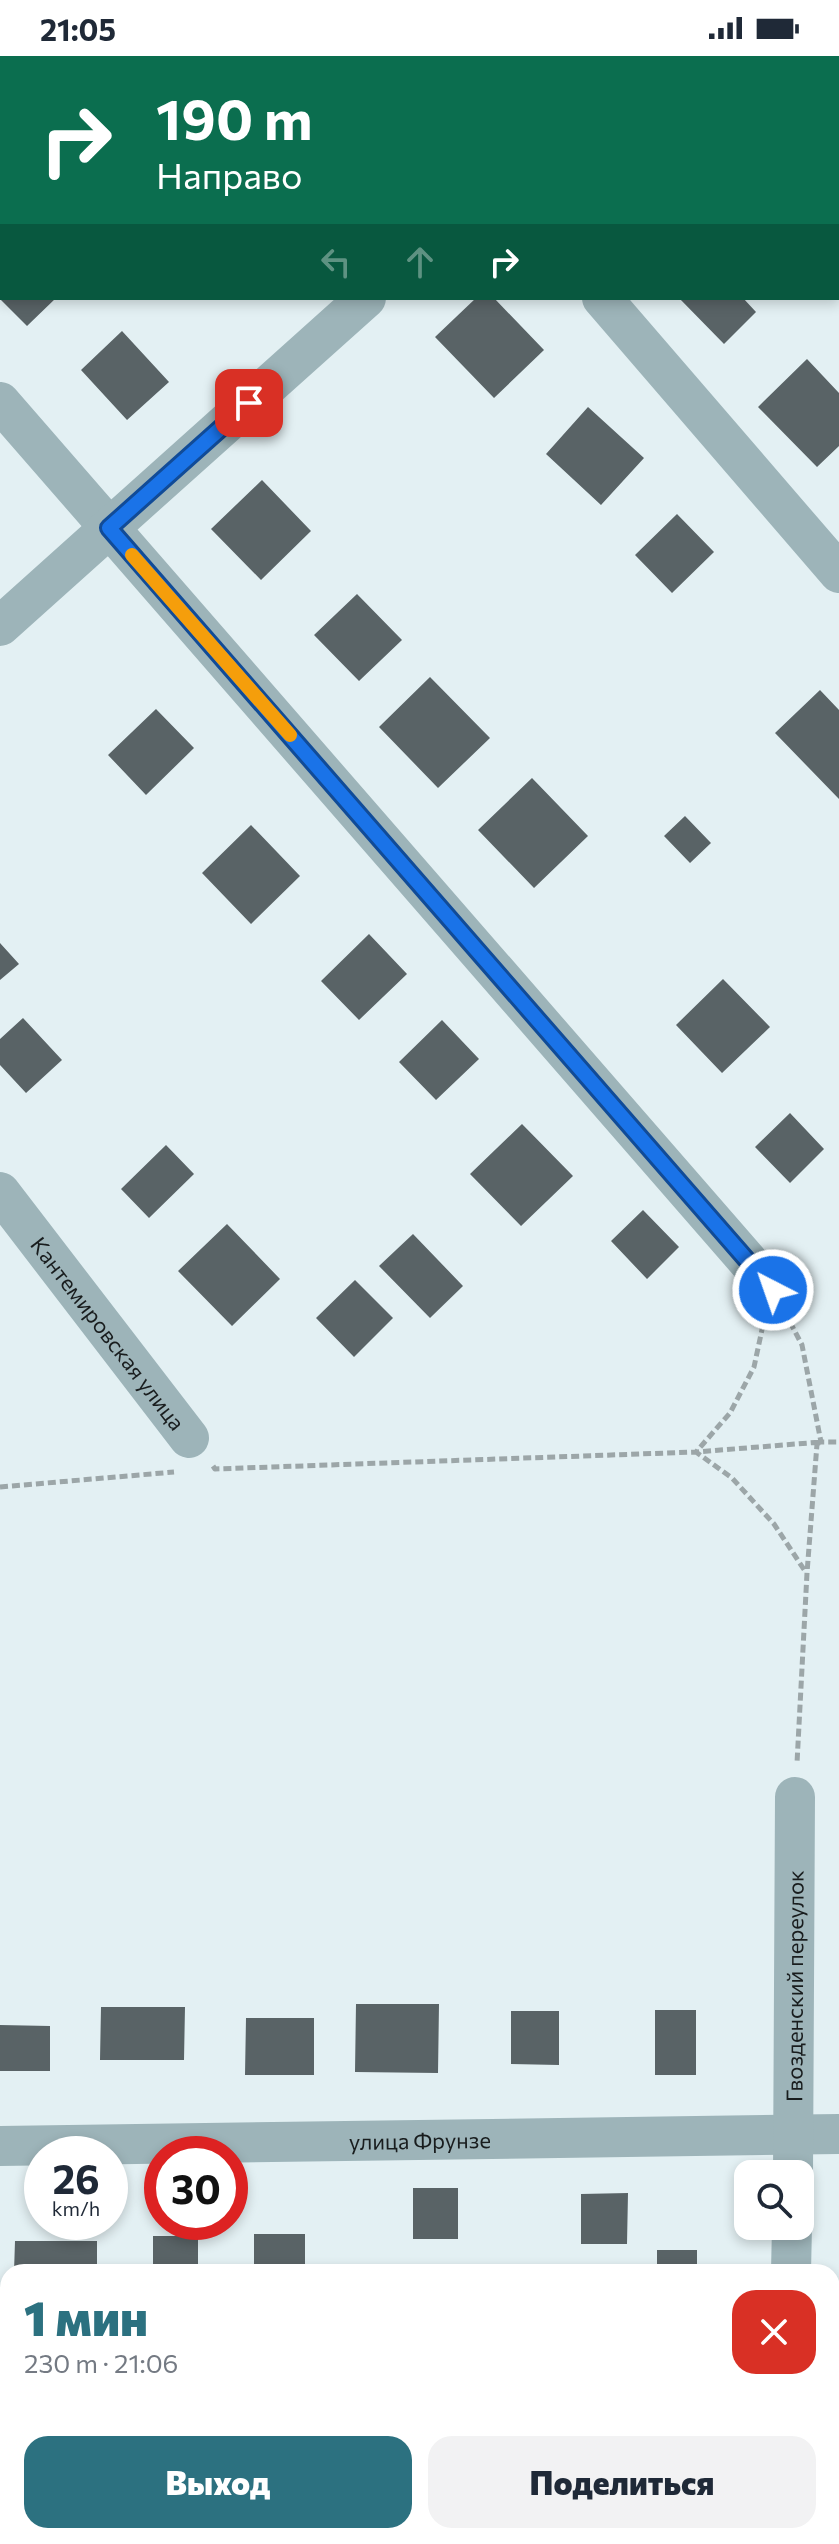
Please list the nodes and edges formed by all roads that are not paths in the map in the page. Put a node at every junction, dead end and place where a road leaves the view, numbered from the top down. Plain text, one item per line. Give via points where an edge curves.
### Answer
1 (364, 300) edge
2 (604, 300) edge
3 (0, 402) edge
4 (109, 528) junction
5 (839, 573) edge
6 (0, 626) edge
7 (0, 1192) edge
8 (773, 1290) road end
9 (191, 1460) road end
10 (795, 1797) road end
11 (794, 2134) junction
12 (839, 2134) edge
13 (0, 2146) edge
14 (793, 2160) edge
15 (792, 2240) edge
16 (791, 2264) edge

1 - 4 street
2 - 5 street
3 - 4 street
4 - 6 street
4 - 8 street
7 - 9 street, Кантемировская улица
10 - 11 street, Гвозденский переулок
11 - 12 street, улица Фрунзе
11 - 13 street, улица Фрунзе
11 - 14 street, Гвозденский переулок
15 - 16 street

